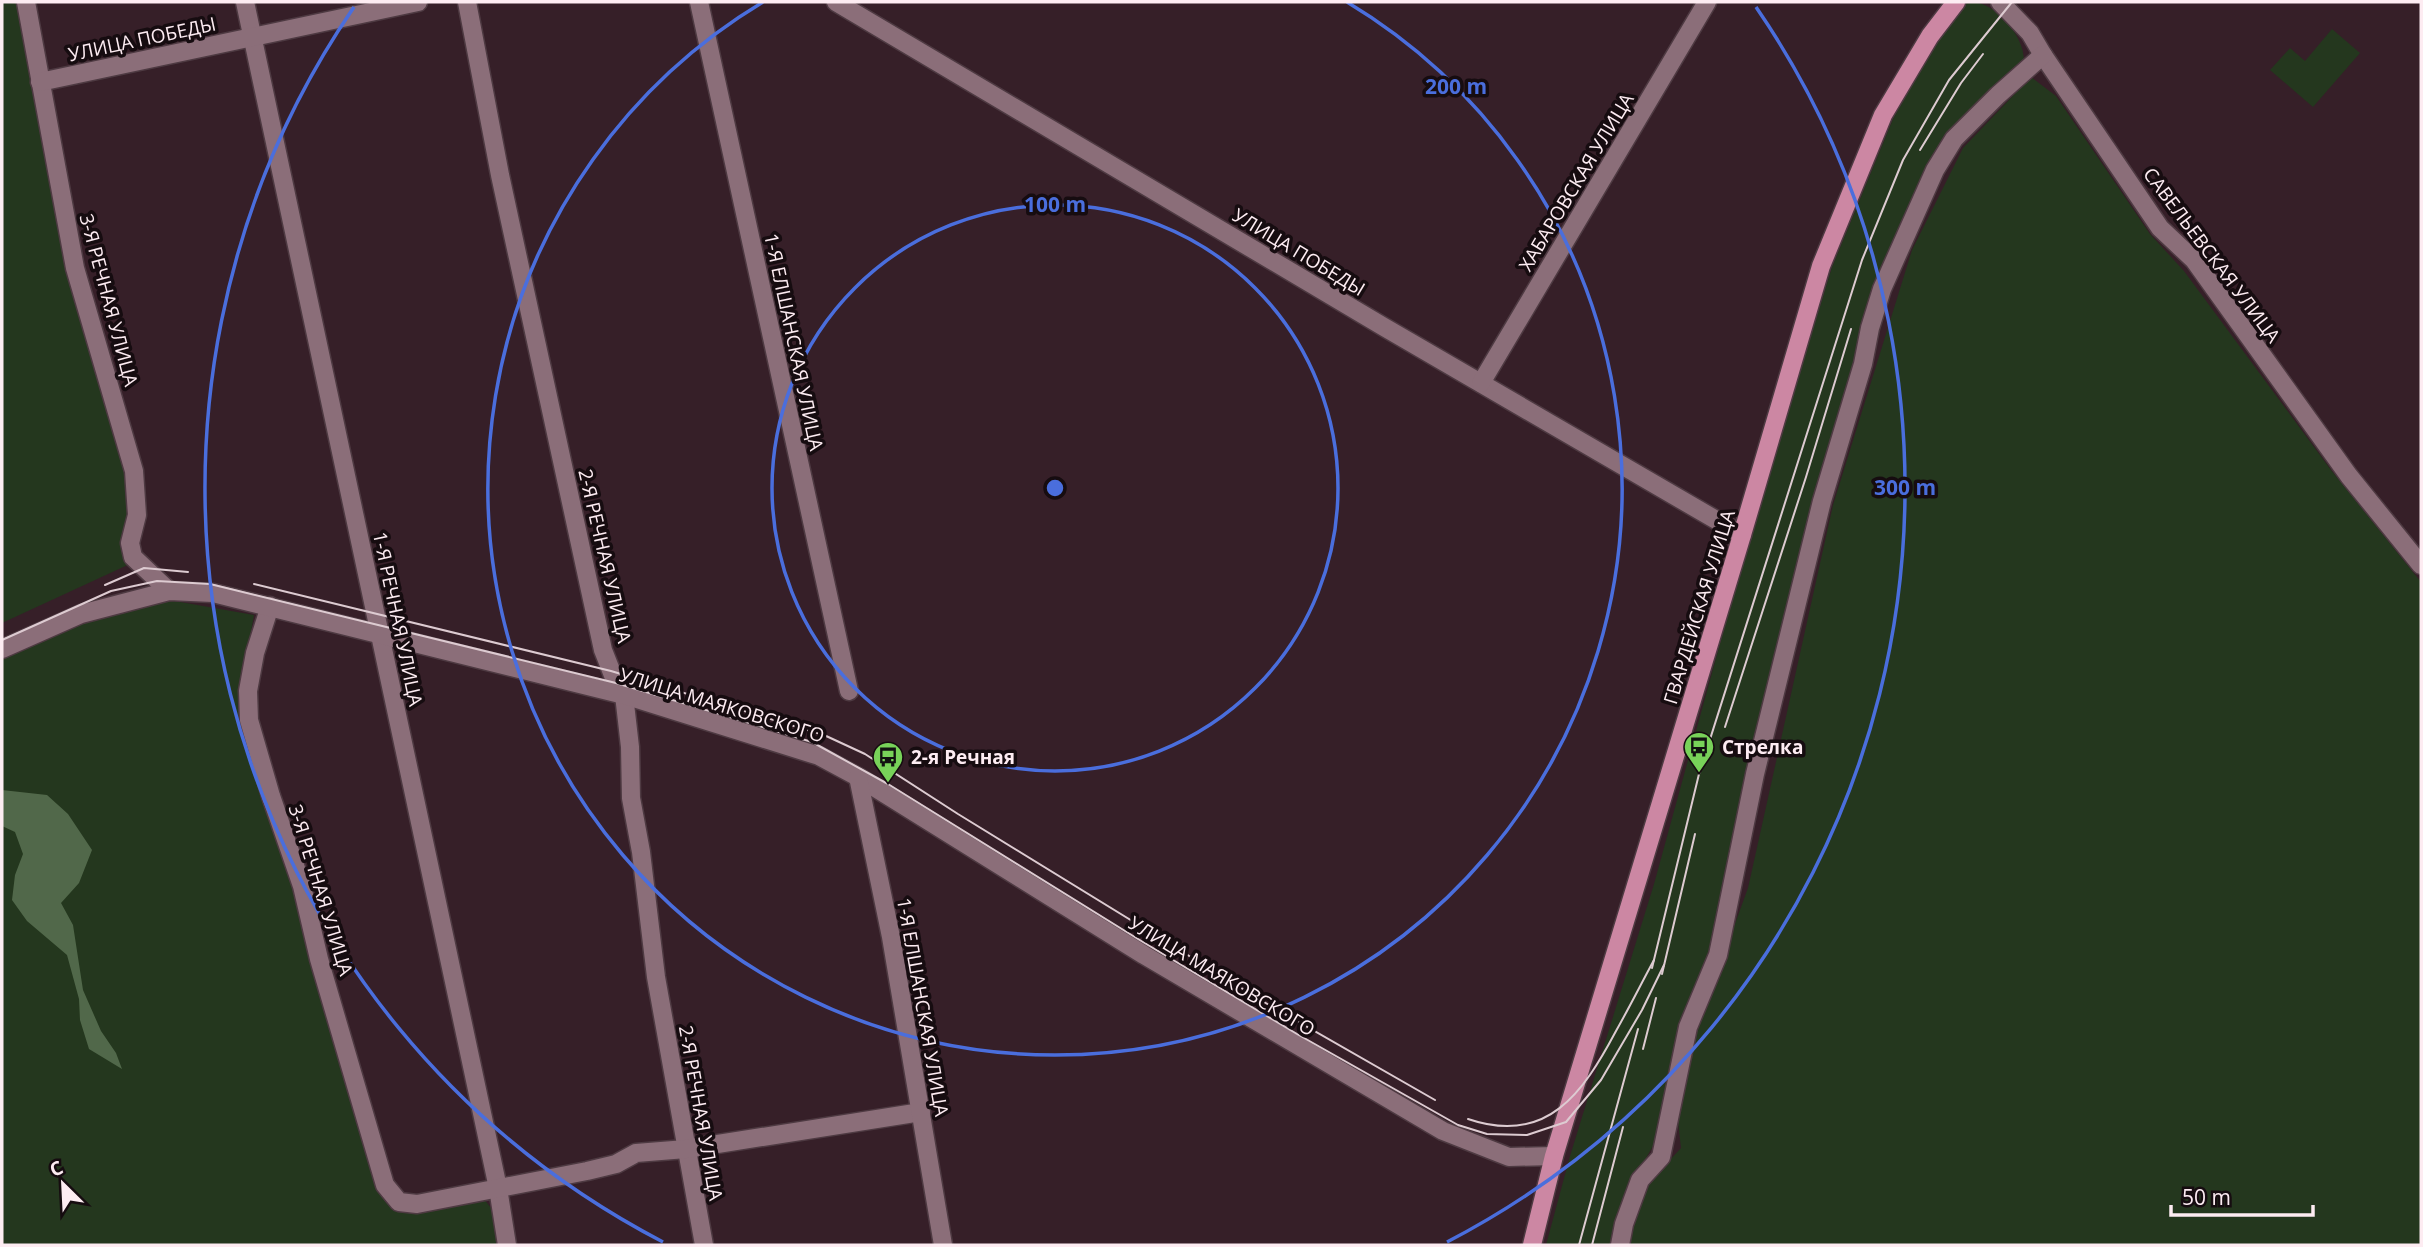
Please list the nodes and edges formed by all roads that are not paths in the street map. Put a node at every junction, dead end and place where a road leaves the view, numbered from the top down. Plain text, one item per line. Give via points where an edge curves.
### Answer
1 (26, 2) edge
2 (245, 2) edge
3 (418, 2) edge
4 (467, 2) edge
5 (699, 2) edge
6 (835, 2) edge
7 (1707, 2) edge
8 (1956, 2) edge
9 (2000, 2) edge
10 (254, 36) junction
11 (2043, 55) junction
12 (40, 82) junction
13 (1481, 383) junction
14 (1742, 535) junction
15 (2421, 565) edge
16 (169, 591) junction
17 (270, 606) junction
18 (381, 635) junction
19 (2, 649) edge
20 (849, 691) dead end
21 (624, 695) junction
22 (858, 776) junction
23 (921, 1112) junction
24 (686, 1149) junction
25 (1554, 1156) junction
26 (498, 1188) junction
27 (507, 1245) edge
28 (704, 1245) edge
29 (943, 1245) edge
30 (1532, 1245) edge
31 (1620, 1245) edge

1 - 12 street, 3-Я РЕЧНАЯ УЛИЦА
2 - 10 street, 1-Я РЕЧНАЯ УЛИЦА
3 - 10 street, УЛИЦА ПОБЕДЫ
4 - 21 street, 2-Я РЕЧНАЯ УЛИЦА via 603,650
5 - 20 street, 1-Я ЕЛШАНСКАЯ УЛИЦА
6 - 13 street, УЛИЦА ПОБЕДЫ
7 - 13 street, ХАБАРОВСКАЯ УЛИЦА
8 - 14 main road, ГВАРДЕЙСКАЯ УЛИЦА via 1930,36 1884,115 1821,266
9 - 11 street, САВЕЛЬЕВСКАЯ УЛИЦА via 2030,33
10 - 12 street, УЛИЦА ПОБЕДЫ
10 - 18 street, 1-Я РЕЧНАЯ УЛИЦА
11 - 15 street, САВЕЛЬЕВСКАЯ УЛИЦА via 2160,228 2194,260 2349,476
11 - 31 street via 1954,139 1935,170 1882,289 1822,501 1755,774 1718,955 1688,1027 1661,1157 1640,1180
12 - 16 street, 3-Я РЕЧНАЯ УЛИЦА via 75,268 134,471 137,515 130,543 133,557
13 - 14 street, УЛИЦА ПОБЕДЫ
14 - 25 main road, ГВАРДЕЙСКАЯ УЛИЦА
16 - 17 street, УЛИЦА МАЯКОВСКОГО via 213,593
16 - 19 street, УЛИЦА МАЯКОВСКОГО via 80,614
17 - 18 street, УЛИЦА МАЯКОВСКОГО
17 - 26 street, 3-Я РЕЧНАЯ УЛИЦА via 255,653 248,691 249,720 302,886 385,1185 399,1202 417,1204
18 - 21 street, УЛИЦА МАЯКОВСКОГО
18 - 26 street, 1-Я РЕЧНАЯ УЛИЦА
21 - 22 street, УЛИЦА МАЯКОВСКОГО via 819,756
21 - 24 street, 2-Я РЕЧНАЯ УЛИЦА via 631,798
22 - 23 street, 1-Я ЕЛШАНСКАЯ УЛИЦА
22 - 25 street, УЛИЦА МАЯКОВСКОГО via 1144,955 1443,1131 1509,1157
23 - 24 street
23 - 29 street, 1-Я ЕЛШАНСКАЯ УЛИЦА
24 - 26 street via 636,1153 616,1164
24 - 28 street, 2-Я РЕЧНАЯ УЛИЦА
25 - 30 main road, ГВАРДЕЙСКАЯ УЛИЦА
26 - 27 street, 1-Я РЕЧНАЯ УЛИЦА

